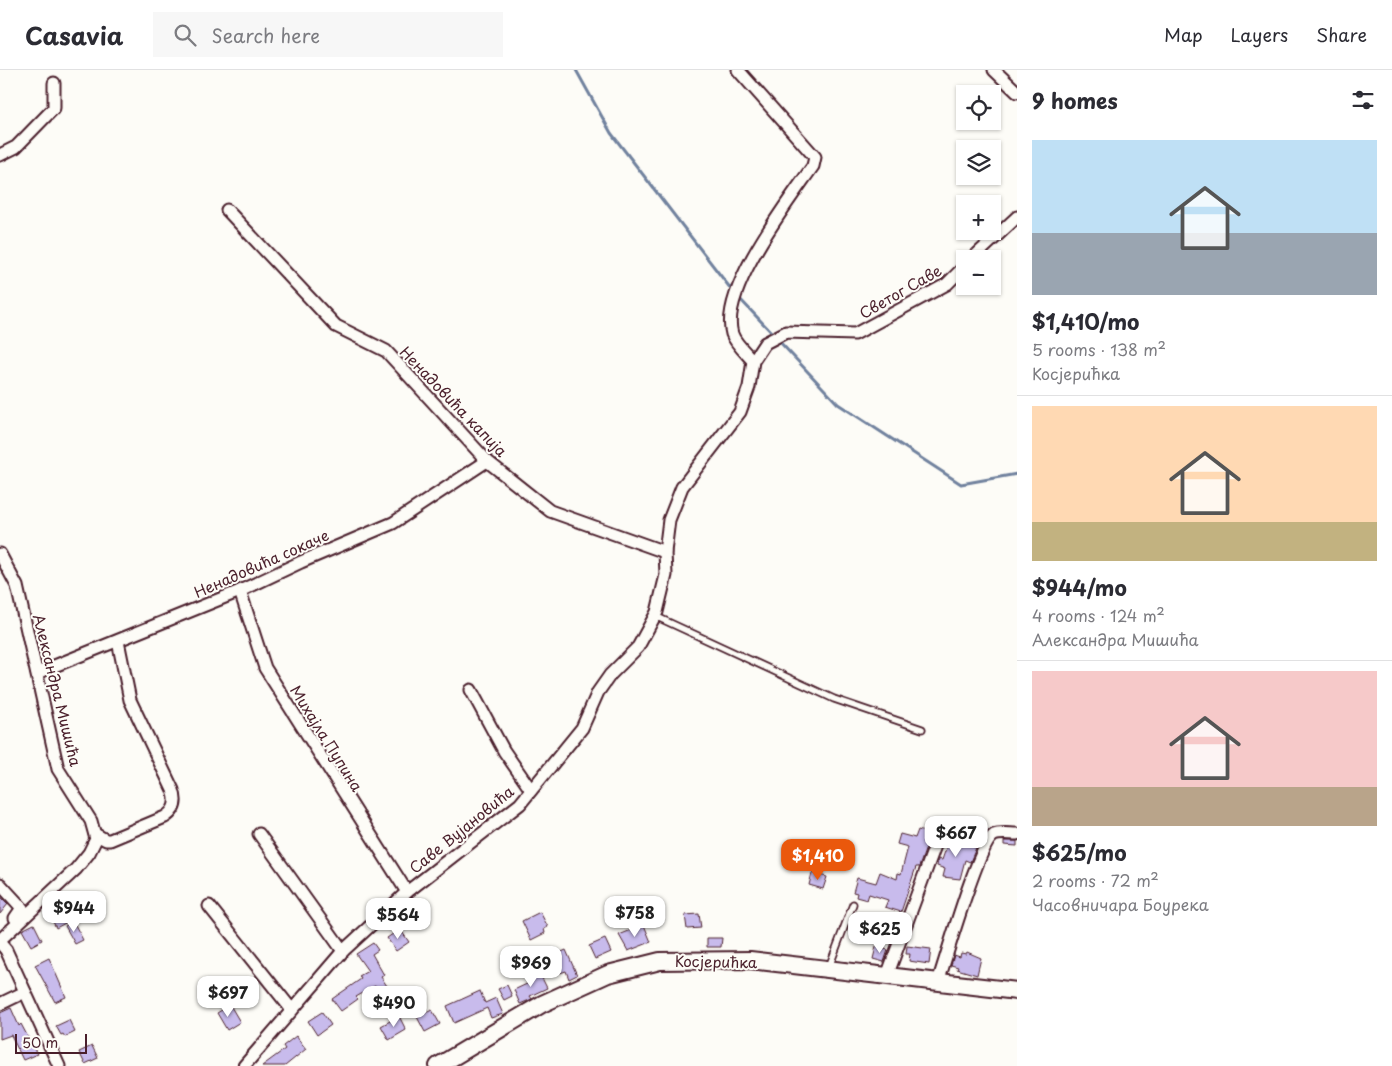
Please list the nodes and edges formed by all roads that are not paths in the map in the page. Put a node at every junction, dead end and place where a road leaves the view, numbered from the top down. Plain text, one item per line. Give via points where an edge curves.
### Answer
1 (738, 70) edge
2 (994, 70) edge
3 (54, 83) dead end
4 (1017, 92) edge
5 (0, 155) edge
6 (227, 210) dead end
7 (1017, 217) edge
8 (982, 250) edge
9 (956, 275) edge
10 (786, 332) joint
11 (753, 362) junction
12 (487, 461) junction
13 (665, 552) junction
14 (0, 554) edge
15 (240, 591) junction
16 (655, 616) junction
17 (118, 640) junction
18 (37, 673) junction
19 (471, 690) dead end
20 (922, 729) dead end
21 (531, 790) junction
22 (95, 834) junction
23 (259, 834) dead end
24 (1017, 834) edge
25 (936, 843) dead end
26 (0, 884) edge
27 (407, 892) junction
28 (853, 904) dead end
29 (209, 906) dead end
30 (2, 939) edge
31 (343, 951) junction
32 (828, 969) junction
33 (887, 976) junction
34 (938, 982) junction
35 (1017, 991) edge
36 (25, 992) junction
37 (0, 1004) edge
38 (292, 1010) junction
39 (59, 1066) edge
40 (244, 1066) edge
41 (438, 1066) edge

1 - 11 street via 815,157 813,166 770,229 739,284 733,302 730,315 733,336
2 - 4 street
3 - 5 street via 54,108 16,147
6 - 12 street, Ненадовића капија via 336,326 386,351
7 - 8 street
9 - 10 street, Светог Саве via 947,284 855,334
10 - 11 street, Саве Вујановића via 765,343
11 - 13 street, Саве Вујановића via 749,388 740,412 682,487 669,520
12 - 13 street, Ненадовића капија via 550,511
12 - 15 street, Ненадовића сокаче via 393,523
13 - 16 street, Саве Вујановића via 666,575
14 - 18 street, Александра Мишића via 17,586
15 - 17 street, Ненадовића сокаче
15 - 27 street, Михајла Пупина via 265,668
16 - 20 lane via 834,700
16 - 21 street, Саве Вујановића via 638,646 598,692 582,728
17 - 18 street, Ненадовића сокаче
17 - 22 street via 130,700 173,790 175,805 165,818 110,840
18 - 22 street, Александра Мишића via 58,769 91,820
19 - 21 street via 504,751
21 - 27 street, Саве Вујановића via 520,804
22 - 30 street via 94,844 76,869
23 - 31 street
24 - 34 street via 1000,834 989,841 974,872
25 - 33 street
26 - 30 street via 22,908 4,929
27 - 31 street, Саве Вујановића
28 - 32 lane
29 - 38 street
30 - 36 street
31 - 38 street, Саве Вујановића
32 - 33 street, Косјерићка
32 - 41 street, Косјерићка via 750,960 660,961 608,974 542,1004
33 - 34 street, Косјерићка
34 - 35 street, Косјерићка
36 - 37 street
36 - 39 street
38 - 40 street, Саве Вујановића

